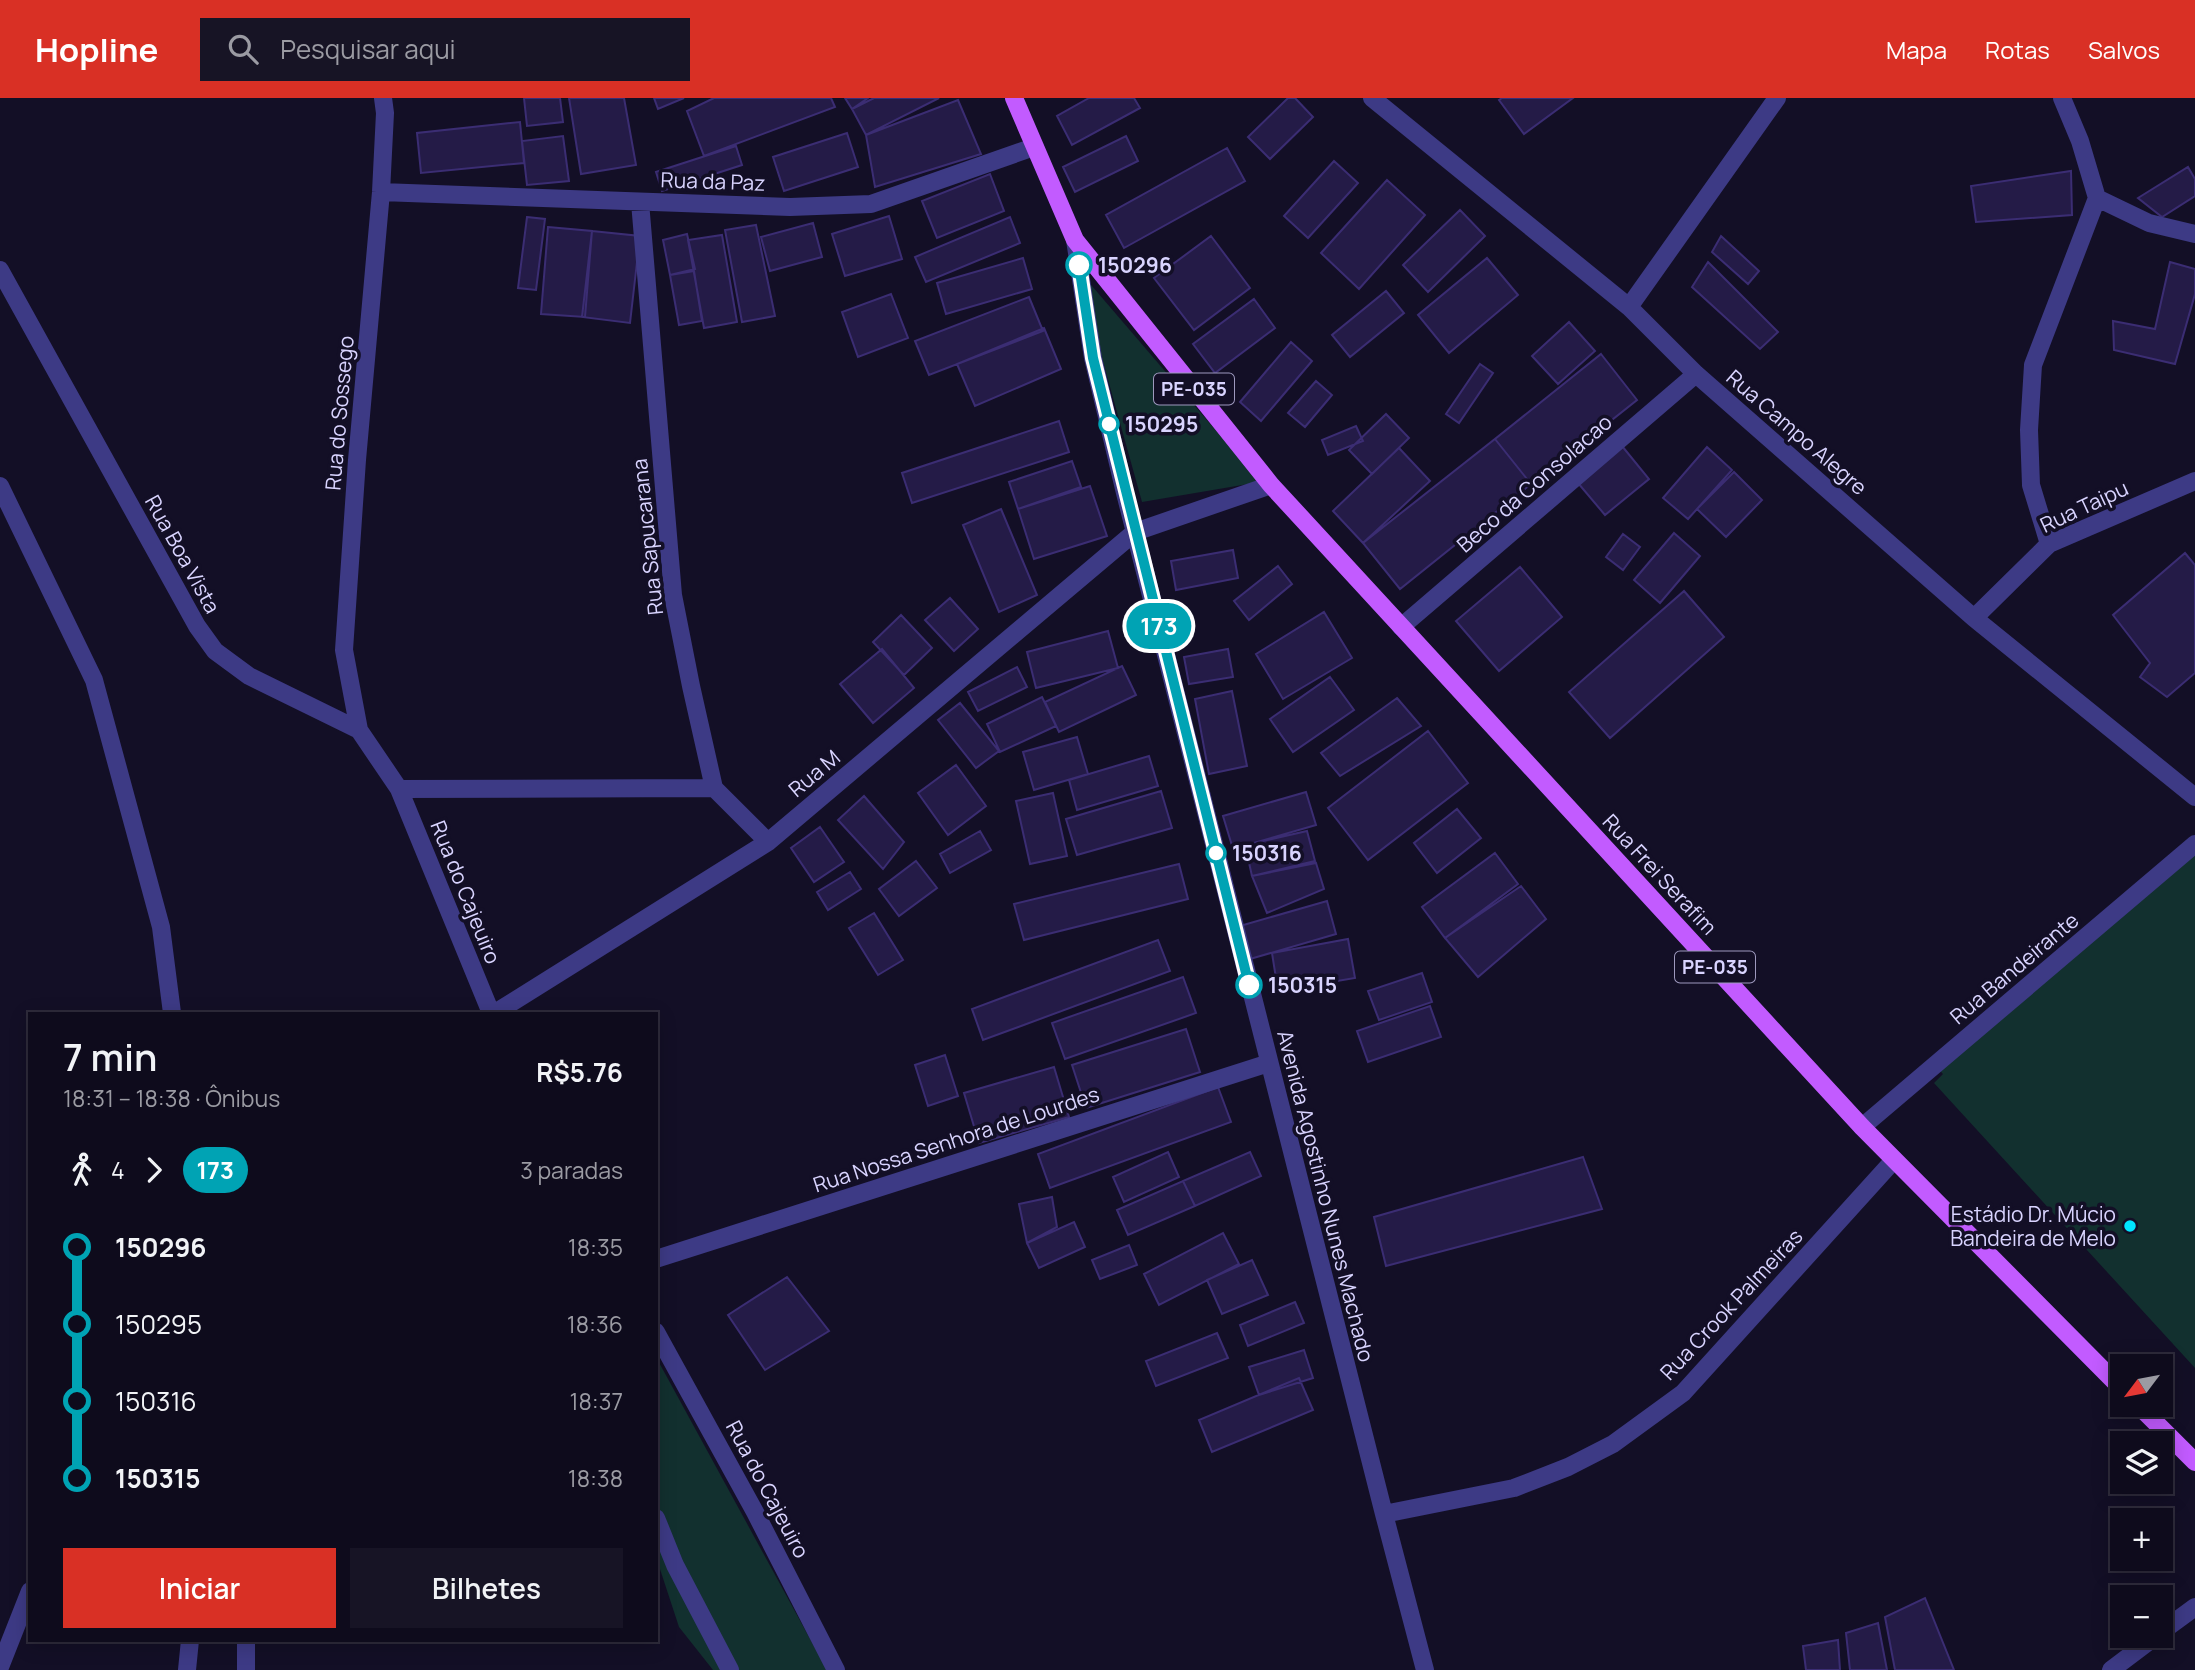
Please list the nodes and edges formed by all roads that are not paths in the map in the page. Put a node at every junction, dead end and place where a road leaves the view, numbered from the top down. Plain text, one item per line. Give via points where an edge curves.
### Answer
1 (383, 98) edge
2 (1014, 98) edge
3 (1372, 98) edge
4 (1777, 98) edge
5 (2062, 98) edge
6 (1034, 147) junction
7 (381, 192) junction
8 (2097, 198) junction
9 (640, 201) junction
10 (2195, 234) edge
11 (1075, 240) junction
12 (0, 270) edge
13 (1629, 307) junction
14 (1696, 374) junction
15 (2195, 481) edge
16 (1271, 485) junction
17 (0, 486) edge
18 (1135, 532) junction
19 (2049, 544) junction
20 (1974, 618) junction
21 (1401, 627) junction
22 (359, 730) junction
23 (714, 788) junction
24 (399, 789) junction
25 (2195, 797) edge
26 (768, 842) junction
27 (2195, 844) edge
28 (172, 1012) edge
29 (493, 1012) edge
30 (495, 1012) edge
31 (1269, 1063) junction
32 (1862, 1127) junction
33 (1894, 1160) junction
34 (658, 1258) edge
35 (658, 1336) edge
36 (2110, 1377) edge
37 (2151, 1418) edge
38 (2195, 1462) edge
39 (1384, 1514) junction
40 (658, 1523) edge
41 (28, 1596) edge
42 (2195, 1607) edge
43 (2173, 1623) edge
44 (190, 1642) edge
45 (246, 1642) edge
46 (2140, 1648) edge
47 (0, 1667) edge
48 (187, 1670) edge
49 (246, 1670) edge
50 (730, 1670) edge
51 (836, 1670) edge
52 (1425, 1670) edge
53 (2111, 1670) edge

1 - 7 street, Rua do Sossego
2 - 6 main road, PE-035
3 - 13 street, Rua Campo Alegre
4 - 13 street
5 - 8 street
6 - 9 street, Rua da Paz via 871,204 790,207
6 - 11 main road, PE-035
7 - 9 street, Rua da Paz
7 - 22 street, Rua do Sossego via 344,650
8 - 10 street via 2149,223
8 - 19 street via 2033,365 2031,485
9 - 23 street, Rua Sapucarana via 673,595
11 - 16 main road, PE-035
11 - 18 street, Avenida Agostinho Nunes Machado via 1093,358
12 - 22 street, Rua Boa Vista via 215,651 249,676
13 - 14 street, Rua Campo Alegre
14 - 20 street, Rua Campo Alegre
14 - 21 street, Beco da Consolacao
15 - 19 street, Rua Taipu
16 - 18 street
16 - 21 main road, Rua Frei Serafim / PE-035
17 - 28 street via 94,680 161,927
18 - 26 street, Rua M
18 - 31 street, Avenida Agostinho Nunes Machado
19 - 20 street, Rua Taipu
20 - 25 street, Rua Campo Alegre
21 - 32 main road, Rua Frei Serafim / PE-035
22 - 24 street, Rua Boa Vista
23 - 24 street
23 - 26 street
24 - 29 street, Rua do Cajeuiro
26 - 30 street, Rua M
27 - 32 street, Rua Bandeirante
31 - 34 street, Rua Nossa Senhora de Lourdes
31 - 39 street, Avenida Agostinho Nunes Machado
32 - 33 main road, Rua Frei Serafim / PE-035
33 - 36 main road, Rua Frei Serafim / PE-035
33 - 39 street, Rua Crook Palmeiras via 1683,1393 1613,1444 1514,1488
35 - 51 street, Rua do Cajeuiro
37 - 38 main road
39 - 52 street, Avenida Agostinho Nunes Machado
40 - 50 street
41 - 47 street
42 - 43 street
44 - 48 street
45 - 49 street
46 - 53 street

